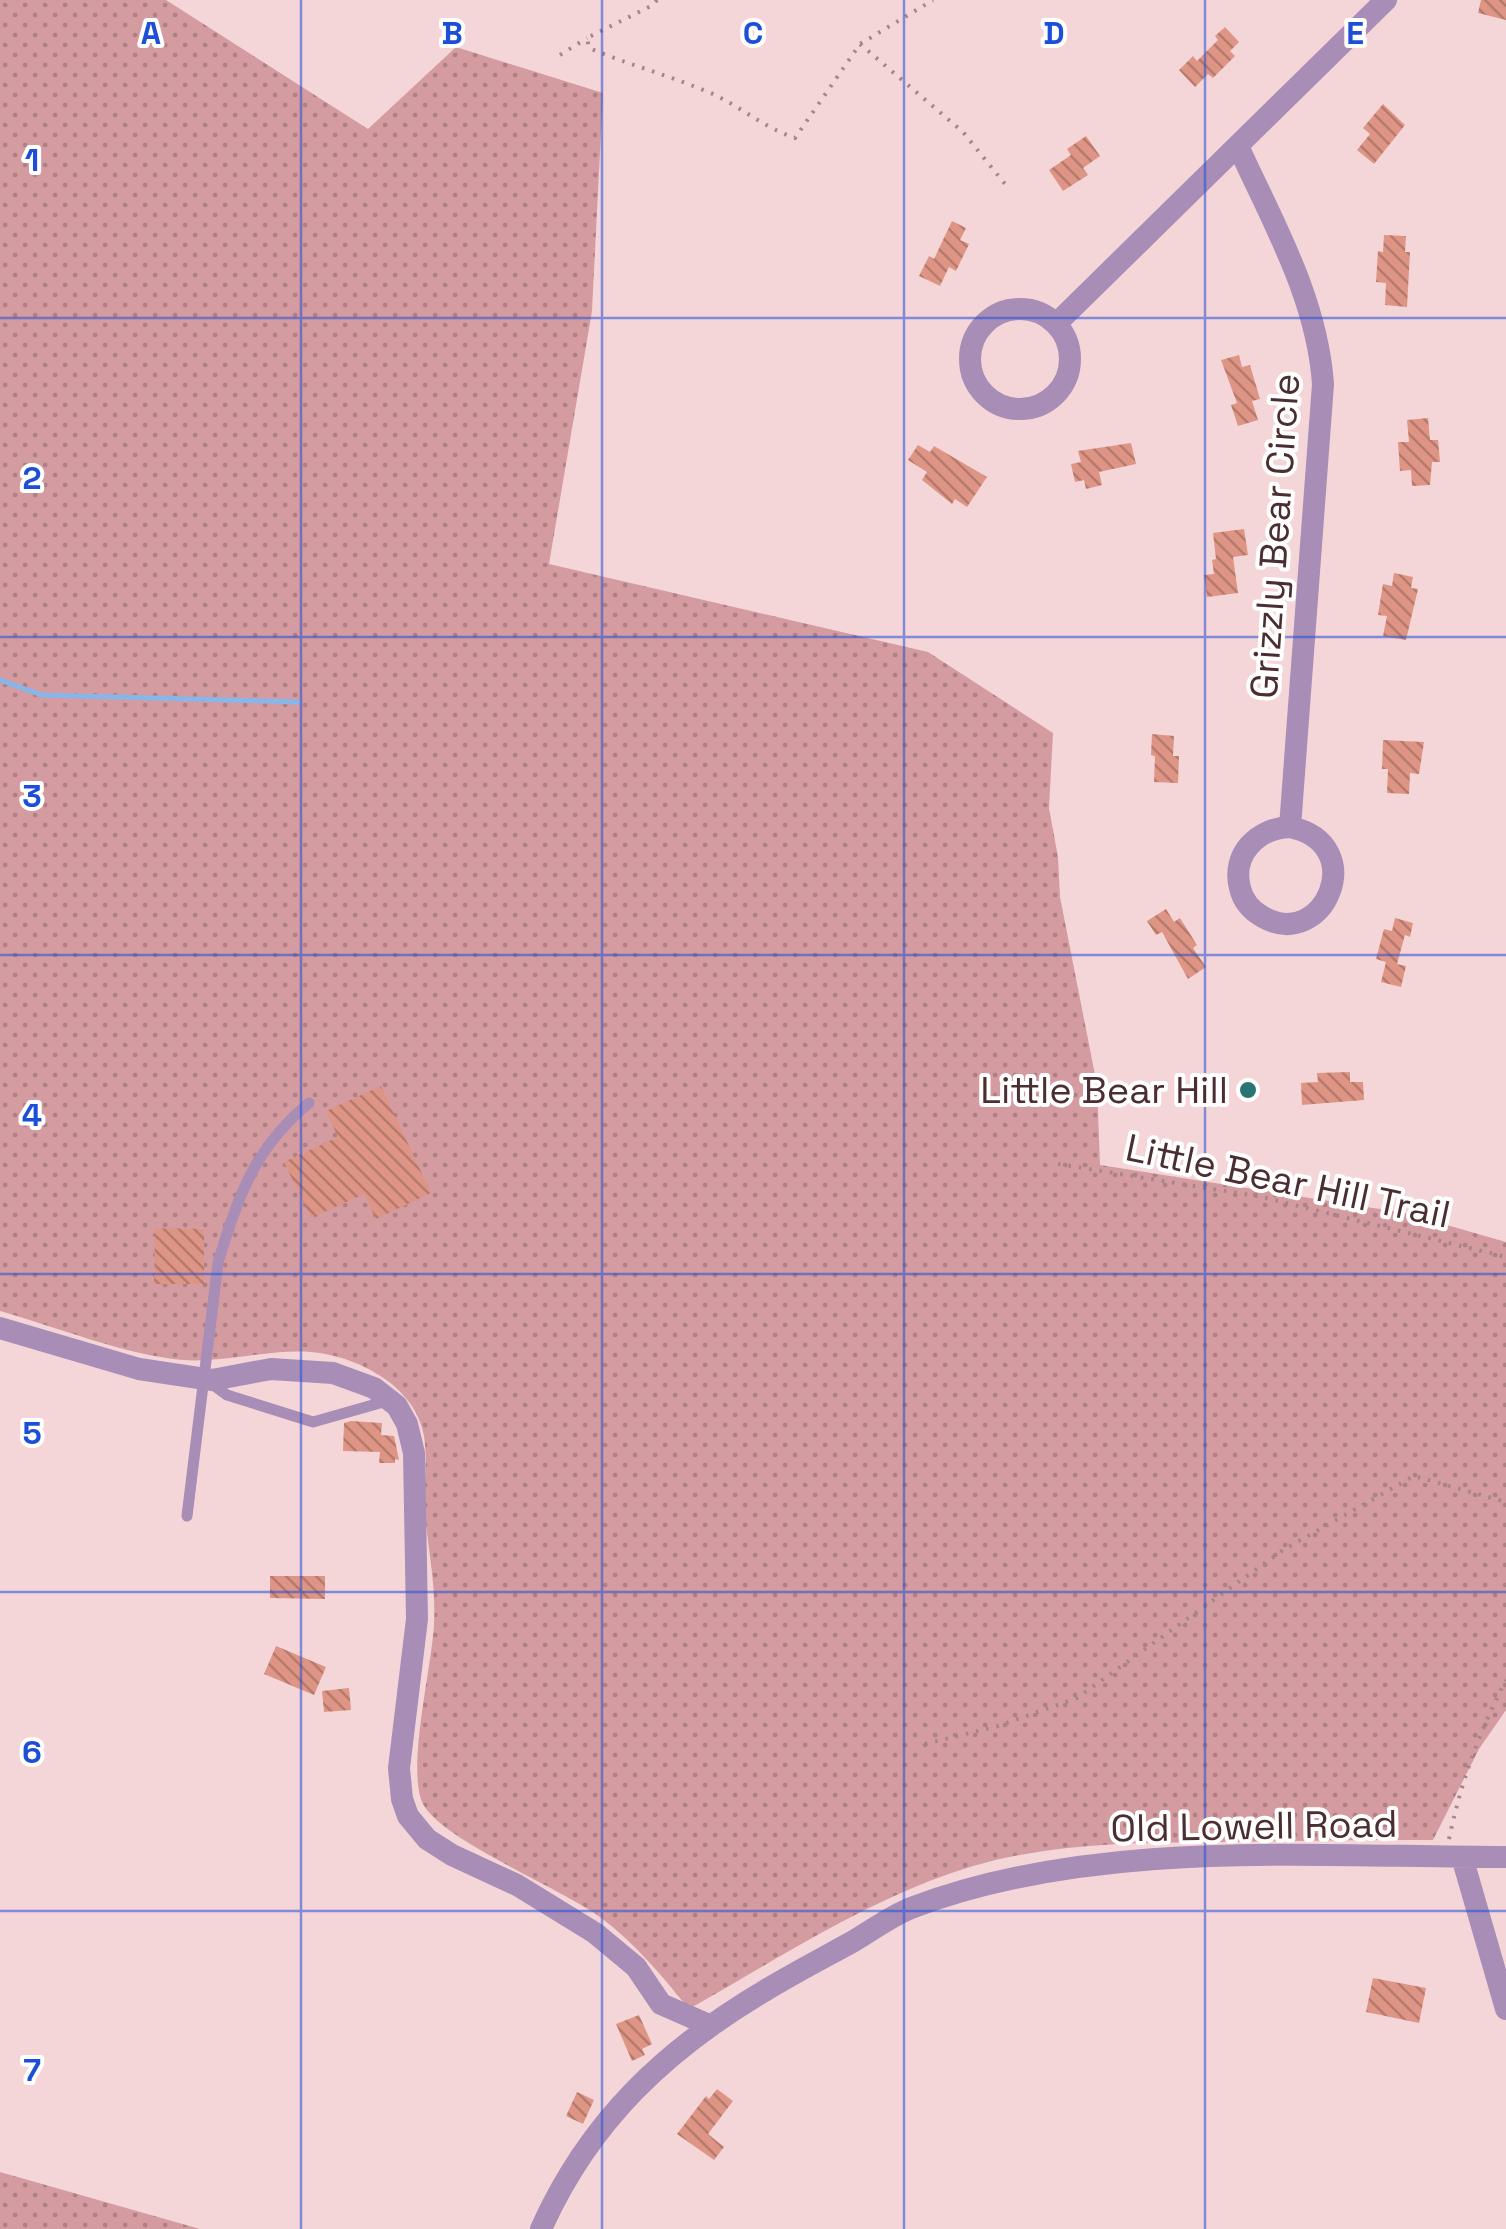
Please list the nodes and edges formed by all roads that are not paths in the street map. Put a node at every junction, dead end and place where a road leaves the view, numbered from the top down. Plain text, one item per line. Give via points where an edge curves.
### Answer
1 (1386, 0) edge
2 (1238, 146) junction
3 (1056, 324) junction
4 (1290, 827) junction
5 (309, 1103) dead end
6 (0, 1328) edge
7 (204, 1378) junction
8 (390, 1400) junction
9 (187, 1516) dead end
10 (1454, 1857) junction
11 (1506, 1857) edge
12 (662, 2004) junction
13 (1506, 2010) edge
14 (709, 2025) junction
15 (666, 2058) junction
16 (541, 2229) edge

1 - 2 street
2 - 3 street
2 - 4 street, Grizzly Bear Circle via 1311,311 1322,369
3 - 3 street via 1026,308 992,316 972,344 970,361 982,392 1009,408 1054,396 1070,368
4 - 4 street via 1262,834 1239,865 1247,903 1280,923 1310,917 1333,885 1325,846
5 - 7 lane via 266,1144 230,1222 218,1263
6 - 7 street via 139,1369
7 - 8 street via 270,1369 333,1373
7 - 8 lane via 227,1395 312,1422
7 - 9 lane
8 - 12 street via 407,1424 414,1453 417,1619 399,1768 408,1816 427,1839 595,1933 636,1967
10 - 11 street, Old Lowell Road
10 - 13 street
10 - 14 street, Old Lowell Road via 1232,1855 1100,1864 1000,1882 907,1910
12 - 14 street
12 - 15 street
14 - 15 street, Old Lowell Road
15 - 16 street, Old Lowell Road via 583,2152

